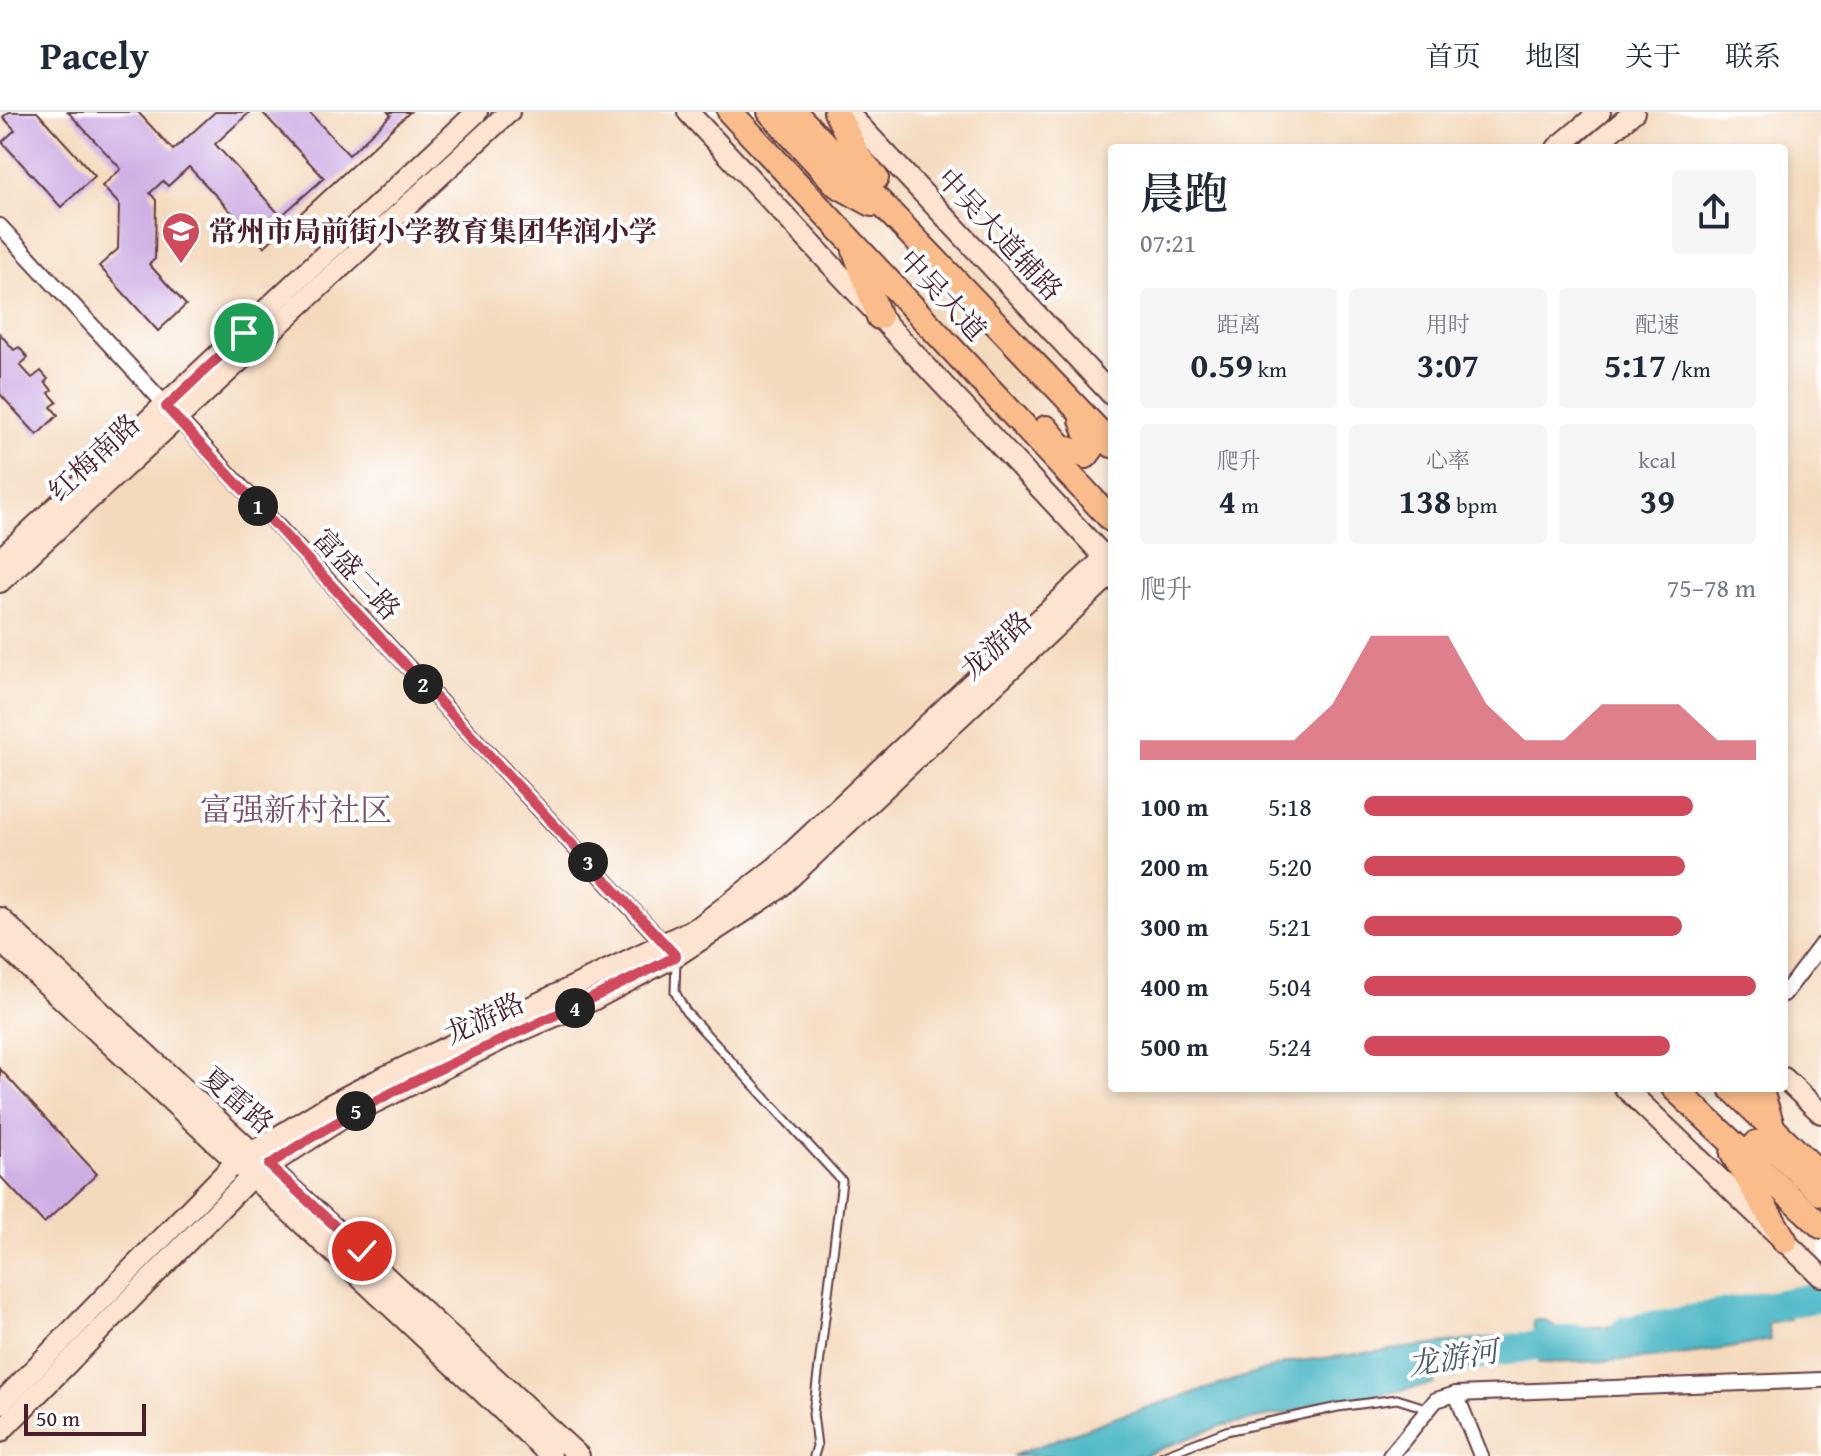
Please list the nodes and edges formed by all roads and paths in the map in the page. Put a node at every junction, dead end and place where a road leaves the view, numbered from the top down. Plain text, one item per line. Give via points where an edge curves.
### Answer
1 (477, 112) edge
2 (509, 112) edge
3 (688, 112) edge
4 (730, 112) edge
5 (770, 112) edge
6 (794, 112) edge
7 (836, 112) edge
8 (847, 112) edge
9 (1600, 112) edge
10 (1634, 112) edge
11 (1562, 144) edge
12 (1597, 144) edge
13 (892, 214) junction
14 (829, 218) junction
15 (0, 226) edge
16 (851, 241) junction
17 (925, 249) junction
18 (879, 317) junction
19 (1108, 391) edge
20 (1077, 408) junction
21 (171, 413) junction
22 (1108, 441) edge
23 (1108, 516) edge
24 (0, 559) edge
25 (1108, 560) edge
26 (1108, 564) edge
27 (0, 582) edge
28 (0, 918) edge
29 (0, 941) edge
30 (1821, 945) edge
31 (670, 950) junction
32 (1788, 989) edge
33 (1788, 1082) edge
34 (1629, 1092) edge
35 (1678, 1092) edge
36 (1735, 1092) edge
37 (1761, 1092) edge
38 (1821, 1113) edge
39 (1717, 1128) junction
40 (1773, 1128) junction
41 (262, 1158) junction
42 (235, 1163) junction
43 (1760, 1169) junction
44 (1821, 1175) edge
45 (251, 1177) junction
46 (1821, 1193) edge
47 (1821, 1226) edge
48 (1785, 1241) junction
49 (1817, 1272) edge
50 (1821, 1380) edge
51 (1456, 1394) junction
52 (0, 1404) edge
53 (1429, 1409) junction
54 (0, 1432) edge
55 (551, 1456) edge
56 (579, 1456) edge
57 (814, 1456) edge
58 (1162, 1456) edge
59 (1390, 1456) edge
60 (1481, 1456) edge

1 - 21 main road
2 - 21 main road, 红梅南路
3 - 18 main road
4 - 14 main road, 中吴大道
5 - 13 main road via 837,185
6 - 13 main road, 中吴大道
7 - 17 main road via 858,156
8 - 19 main road, 中吴大道辅路
9 - 11 main road
10 - 12 main road
13 - 17 main road, 中吴大道
14 - 16 main road, 中吴大道
14 - 20 main road via 911,282 1061,446 1086,456 1092,448
15 - 21 street, 富盛二路
16 - 18 main road
16 - 23 main road, 中吴大道
17 - 20 main road, 中吴大道
18 - 25 main road
20 - 22 main road, 中吴大道
21 - 24 main road
21 - 27 main road, 红梅南路
21 - 31 street, 富盛二路
26 - 31 main road, 龙游路 via 775,868
28 - 41 main road, 夏雷路
29 - 42 main road, 夏雷路
30 - 32 street
31 - 41 main road, 龙游路 via 593,1000
31 - 57 lane via 675,992 686,1012 842,1181 813,1414
33 - 38 main road
34 - 48 main road
35 - 39 main road
36 - 40 main road
37 - 40 main road
39 - 43 main road
39 - 48 main road
40 - 44 main road
41 - 42 main road, 龙游路
41 - 45 main road, 龙游路
41 - 56 main road, 夏雷路
42 - 45 main road, 夏雷路
42 - 52 main road, 龙游路
43 - 46 main road via 1752,1149 1757,1143 1774,1149
43 - 47 main road
45 - 54 main road, 龙游路
45 - 55 main road, 夏雷路
48 - 49 main road
50 - 51 street
51 - 53 street via 1436,1400
51 - 60 street
53 - 58 lane via 1397,1399 1338,1407 1226,1431
53 - 59 street

